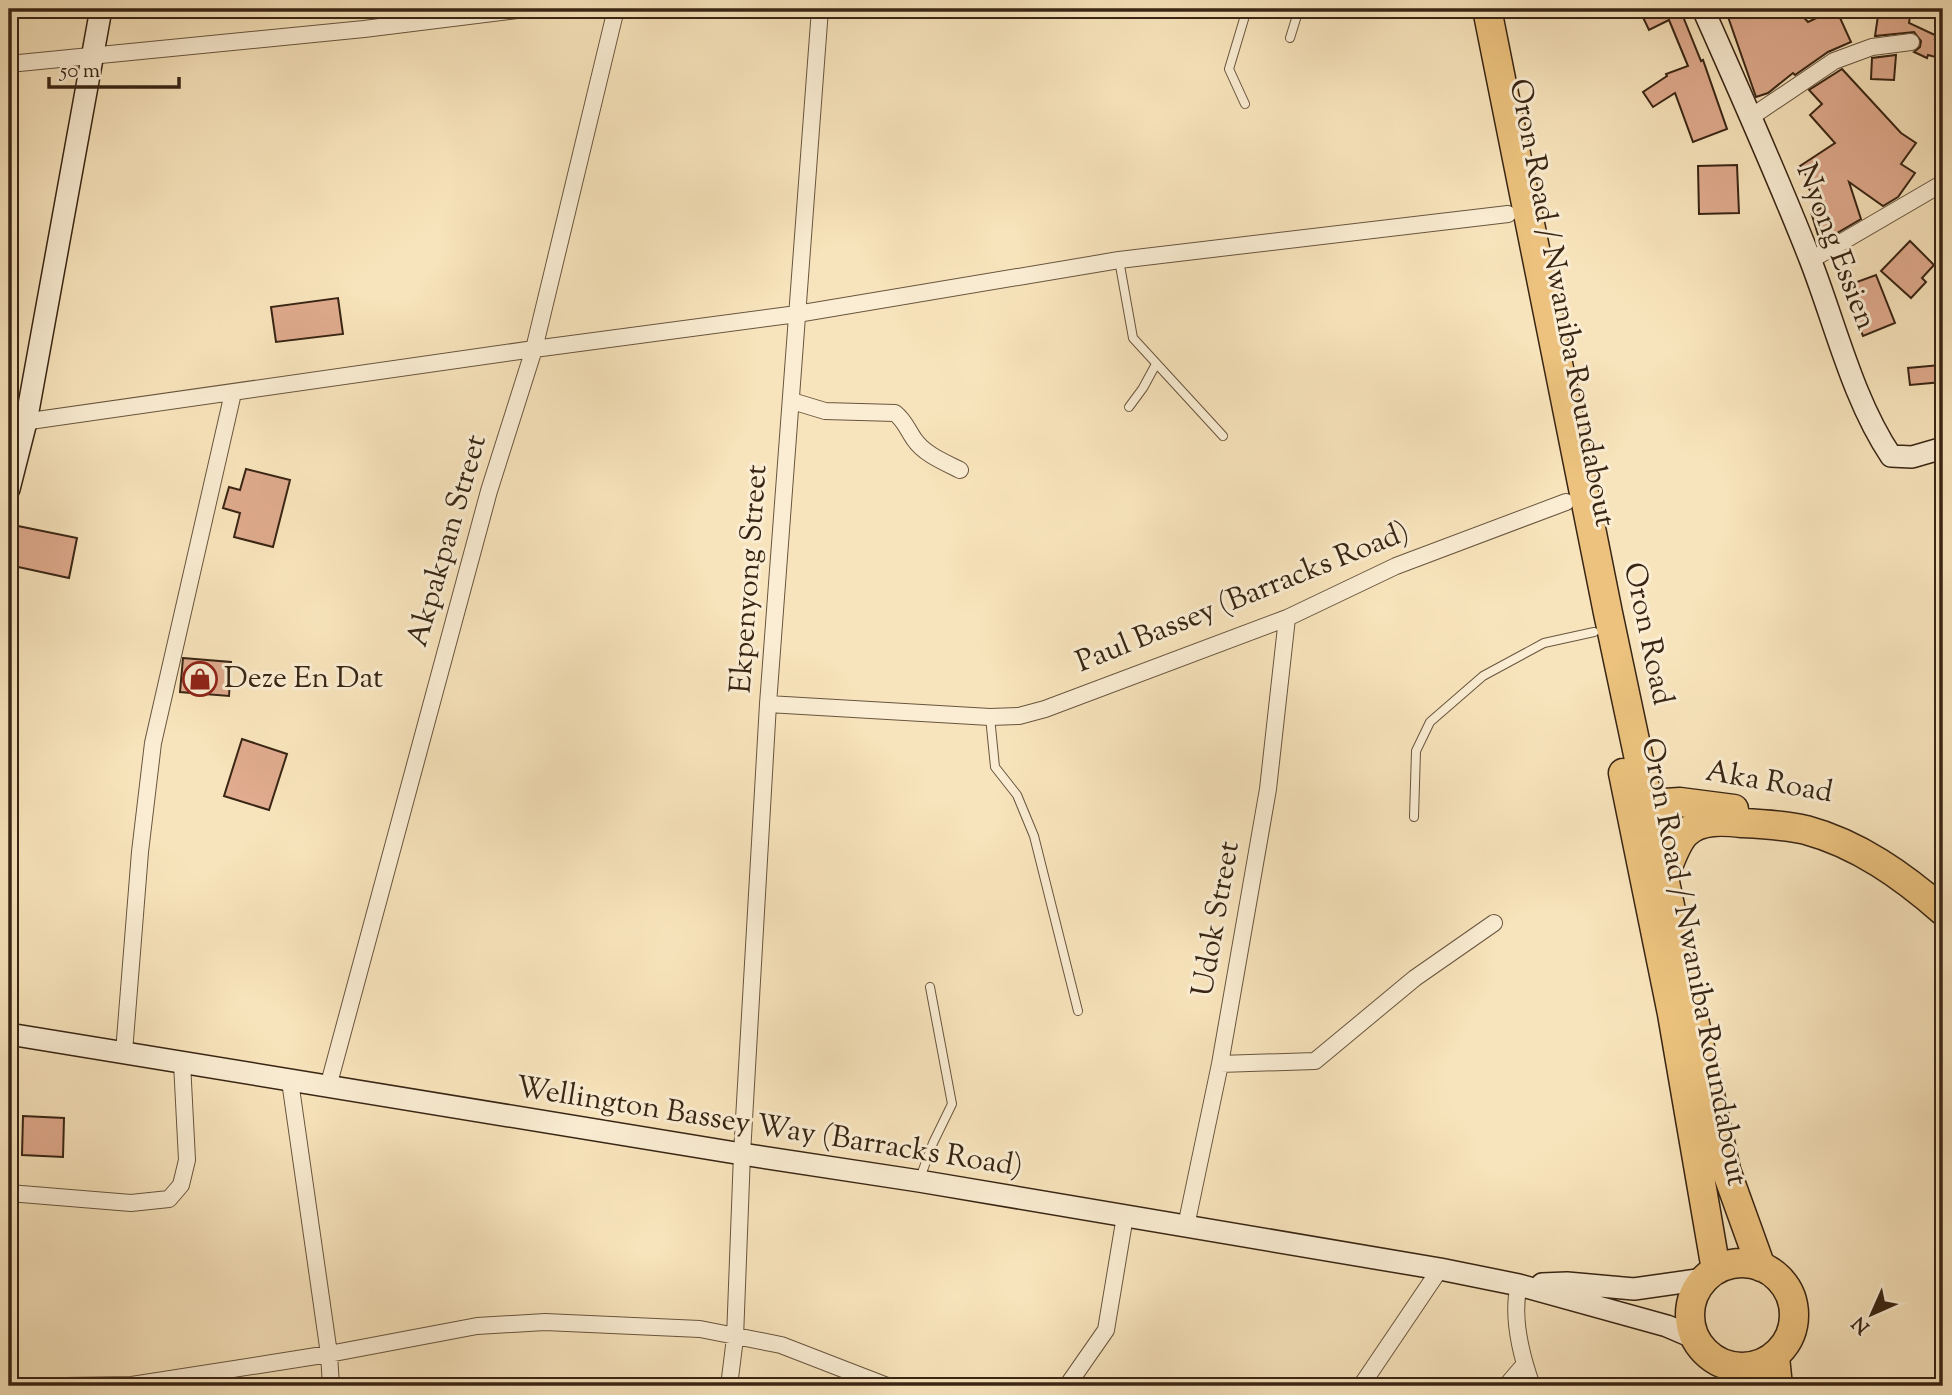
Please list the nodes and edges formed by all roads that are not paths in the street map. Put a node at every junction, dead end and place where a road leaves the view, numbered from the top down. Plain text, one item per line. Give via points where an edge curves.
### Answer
1 (101, 9) edge
2 (525, 9) edge
3 (616, 9) edge
4 (820, 9) edge
5 (1247, 9) edge
6 (1299, 9) edge
7 (1469, 9) edge
8 (1487, 9) edge
9 (1703, 9) edge
10 (1290, 38) dead end
11 (1911, 42) dead end
12 (91, 57) junction
13 (9, 64) edge
14 (1245, 104) dead end
15 (1751, 117) junction
16 (1943, 183) edge
17 (1508, 214) junction
18 (1119, 260) junction
19 (1811, 260) junction
20 (797, 314) junction
21 (534, 349) junction
22 (1156, 364) junction
23 (233, 393) junction
24 (792, 401) junction
25 (1129, 407) dead end
26 (17, 423) edge
27 (1223, 436) dead end
28 (1943, 448) edge
29 (960, 470) dead end
30 (9, 489) edge
31 (1566, 502) junction
32 (1287, 618) junction
33 (1594, 632) junction
34 (768, 704) junction
35 (990, 717) junction
36 (1649, 804) junction
37 (1414, 817) dead end
38 (1664, 876) junction
39 (1943, 893) edge
40 (1943, 911) edge
41 (1494, 923) dead end
42 (930, 987) dead end
43 (1078, 1012) dead end
44 (9, 1034) edge
45 (124, 1052) junction
46 (182, 1063) junction
47 (1220, 1064) junction
48 (290, 1081) junction
49 (328, 1087) junction
50 (742, 1154) junction
51 (919, 1181) junction
52 (9, 1193) edge
53 (1125, 1216) junction
54 (1186, 1226) junction
55 (1761, 1267) junction
56 (1440, 1269) junction
57 (1710, 1275) junction
58 (1519, 1285) junction
59 (736, 1338) junction
60 (1695, 1338) junction
61 (329, 1354) junction
62 (1775, 1357) junction
63 (1716, 1361) junction
64 (1524, 1365) junction
65 (65, 1386) edge
66 (331, 1386) edge
67 (729, 1386) edge
68 (887, 1386) edge
69 (1067, 1386) edge
70 (1361, 1386) edge
71 (1506, 1386) edge
72 (1532, 1386) edge
73 (1740, 1386) edge
74 (1778, 1386) edge

1 - 12 main road
2 - 12 street
3 - 21 street, Akpakpan Street
4 - 20 street, Ekpenyong Street
5 - 14 lane via 1229,69
6 - 10 lane
7 - 17 highway, Oron Road / Nwaniba Roundabout
8 - 36 highway, Oron Road
9 - 15 main road, Nyong Essien
11 - 15 street via 1872,47 1834,61
12 - 13 street
12 - 26 main road
15 - 19 main road, Nyong Essien
16 - 19 street
17 - 18 street
17 - 31 highway, Oron Road / Nwaniba Roundabout
18 - 20 street
18 - 22 lane via 1133,338
19 - 28 main road, Nyong Essien via 1866,411 1891,456 1912,457
20 - 21 street
20 - 24 street, Ekpenyong Street
21 - 23 street
21 - 49 street, Akpakpan Street via 489,491
22 - 25 lane
22 - 27 lane
23 - 26 street
23 - 45 street via 153,743
24 - 29 street via 825,411 895,413 929,454
24 - 34 street, Ekpenyong Street
26 - 30 main road
31 - 32 street, Paul Bassey (Barracks Road) via 1396,566
31 - 33 highway, Oron Road / Nwaniba Roundabout
32 - 35 street, Paul Bassey (Barracks Road) via 1045,709
32 - 47 street, Udok Street via 1268,789
33 - 37 lane via 1532,649 1483,676 1430,722 1416,751
33 - 57 highway, Oron Road / Nwaniba Roundabout via 1672,1014
34 - 35 street, Paul Bassey (Barracks Road)
34 - 50 street, Ekpenyong Street
35 - 43 lane via 995,767 1017,795 1034,836
36 - 38 highway, Oron Road
36 - 39 highway, Aka Road via 1680,802 1814,819 1883,850
38 - 40 highway via 1684,834 1697,825 1776,825 1828,837 1875,860
38 - 55 highway, Oron Road via 1726,1170
41 - 47 street via 1415,978 1315,1061
42 - 51 lane via 952,1104
44 - 45 main road, Wellington Bassey Way (Barracks Road)
45 - 46 main road, Wellington Bassey Way (Barracks Road)
46 - 48 main road, Wellington Bassey Way (Barracks Road)
46 - 52 street via 187,1160 181,1185 169,1199 131,1203
47 - 54 street, Udok Street
48 - 49 main road, Wellington Bassey Way (Barracks Road)
48 - 61 street
49 - 50 main road, Wellington Bassey Way (Barracks Road)
50 - 51 main road, Wellington Bassey Way (Barracks Road)
50 - 59 street, Ekpenyong Street
51 - 53 main road, Wellington Bassey Way (Barracks Road)
53 - 54 main road, Wellington Bassey Way (Barracks Road)
53 - 69 street via 1106,1330
54 - 56 main road, Wellington Bassey Way (Barracks Road)
55 - 57 highway via 1730,1264
55 - 62 highway via 1786,1286 1795,1316 1792,1331
56 - 58 main road, Wellington Bassey Way (Barracks Road)
56 - 70 street
57 - 58 main road via 1634,1289 1567,1283
57 - 60 highway via 1695,1292 1690,1307
58 - 60 main road
58 - 64 street via 1514,1304
59 - 61 street via 700,1329 545,1322 477,1326
59 - 67 street, Ekpenyong Street
59 - 68 street via 781,1345
60 - 63 highway
61 - 65 street via 132,1385
61 - 66 street
62 - 63 highway via 1746,1368
62 - 74 highway
63 - 73 highway
64 - 71 street
64 - 72 street

